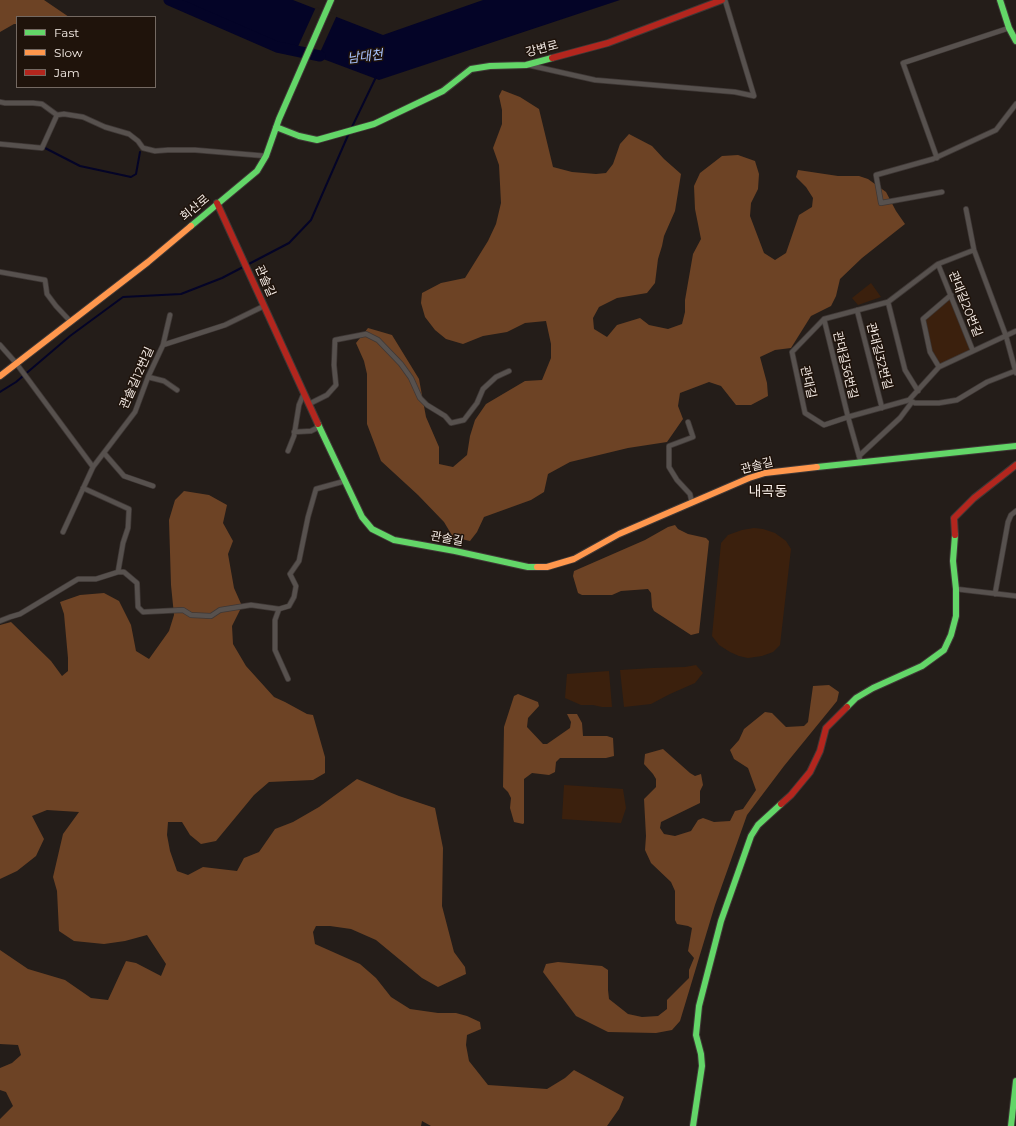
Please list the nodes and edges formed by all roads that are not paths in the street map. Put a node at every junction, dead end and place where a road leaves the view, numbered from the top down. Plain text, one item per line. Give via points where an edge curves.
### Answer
1 (331, 0) edge
2 (723, 0) edge
3 (1000, 0) edge
4 (1009, 28) junction
5 (1016, 41) edge
6 (526, 64) junction
7 (0, 102) edge
8 (1016, 104) edge
9 (57, 115) junction
10 (276, 127) junction
11 (0, 144) edge
12 (266, 156) junction
13 (937, 158) junction
14 (942, 192) dead end
15 (217, 203) junction
16 (966, 209) dead end
17 (974, 250) junction
18 (938, 264) junction
19 (0, 272) edge
20 (951, 296) junction
21 (888, 302) junction
22 (264, 306) junction
23 (857, 310) junction
24 (170, 315) dead end
25 (824, 319) junction
26 (71, 322) junction
27 (1016, 331) edge
28 (1006, 336) junction
29 (0, 345) edge
30 (163, 345) junction
31 (973, 351) junction
32 (16, 363) junction
33 (939, 367) junction
34 (509, 371) dead end
35 (1016, 372) edge
36 (0, 376) edge
37 (148, 376) junction
38 (177, 390) dead end
39 (918, 391) junction
40 (304, 393) junction
41 (911, 401) junction
42 (309, 404) junction
43 (882, 408) junction
44 (848, 417) junction
45 (688, 422) dead end
46 (319, 427) junction
47 (294, 432) junction
48 (1016, 446) edge
49 (288, 451) dead end
50 (104, 453) junction
51 (859, 456) junction
52 (861, 463) junction
53 (1016, 465) edge
54 (93, 467) junction
55 (345, 481) junction
56 (153, 486) dead end
57 (83, 488) junction
58 (692, 503) junction
59 (1016, 511) edge
60 (63, 532) dead end
61 (118, 572) junction
62 (956, 589) junction
63 (995, 594) junction
64 (1016, 596) edge
65 (279, 609) junction
66 (0, 621) edge
67 (288, 679) dead end
68 (1016, 1081) edge
69 (693, 1126) edge
70 (1011, 1126) edge

1 - 10 street, 회산로
2 - 6 street, 강변로 via 608,43
2 - 6 street via 754,96 735,92 595,80
3 - 4 street
4 - 5 street
4 - 13 street via 902,63
6 - 10 street, 강변로 via 471,69 444,91 374,124 317,140
7 - 9 street via 42,104
8 - 13 street via 996,130
9 - 11 street via 42,148
9 - 12 street via 83,117 105,128 129,134 143,148 155,151 195,150
10 - 12 street, 회산로
12 - 15 street, 회산로 via 257,171
13 - 14 street via 876,175 881,203
15 - 22 street, 관솔길
15 - 26 street, 회산로 via 148,262
16 - 17 street
17 - 18 street
17 - 28 street
18 - 20 street, 관대길20번길
18 - 21 street
19 - 26 street via 45,280 48,294
20 - 31 street, 관대길20번길
20 - 33 street via 923,319 930,352
21 - 23 street
21 - 39 street via 905,370
22 - 30 street, 관솔길12번길 via 226,325
22 - 40 street, 관솔길
23 - 25 street
23 - 43 street, 관대길32번길
24 - 30 street
25 - 44 street, 관대길36번길
25 - 44 street, 관대길 via 792,352 805,413 824,426
26 - 32 street, 회산로
27 - 28 street, 관대길
28 - 31 street, 관대길
28 - 35 street
29 - 32 street
30 - 37 street, 관솔길12번길
31 - 33 street, 관대길
32 - 36 street, 회산로
32 - 54 street
33 - 39 street, 관대길
34 - 42 street via 496,377 483,389 478,404 464,420 451,423 420,398 401,364 378,340 366,334 358,335 335,340 336,385 326,395
35 - 41 street via 987,382 958,400 939,403
37 - 38 street via 164,381
37 - 50 street, 관솔길12번길 via 135,412
39 - 41 street, 관대길
40 - 42 street, 관솔길
40 - 47 street
41 - 43 street, 관대길
41 - 51 street via 900,418
42 - 46 street, 관솔길
43 - 44 street, 관대길
44 - 51 street
45 - 58 street via 693,437 669,446 669,467 690,494
46 - 47 street via 312,431
46 - 55 street, 관솔길
47 - 49 street
48 - 52 street, 관솔길
50 - 54 street, 관솔길12번길
50 - 56 street via 124,476
51 - 52 street
52 - 58 street, 관솔길 via 765,473
53 - 62 street via 974,498 954,518 953,561
54 - 57 street, 관솔길12번길
55 - 58 street, 관솔길 via 362,517 372,529 382,535 394,540 528,567 560,564 619,534
55 - 65 street via 316,488 299,562 290,574 296,586 294,596 289,606
57 - 60 street, 관솔길12번길
57 - 61 street via 129,509 128,528
59 - 63 street via 1008,522
61 - 65 street via 124,572 137,583 138,607 143,612 183,610 191,615 211,616 220,610 251,605
61 - 66 street via 96,579 78,579 20,614
62 - 63 street
62 - 69 street via 955,624 944,650 922,666 856,698 826,728 820,751 810,772 791,795 754,831 721,921 699,1006 696,1035 702,1066
63 - 64 street
65 - 67 street via 275,620 275,650
68 - 70 street

